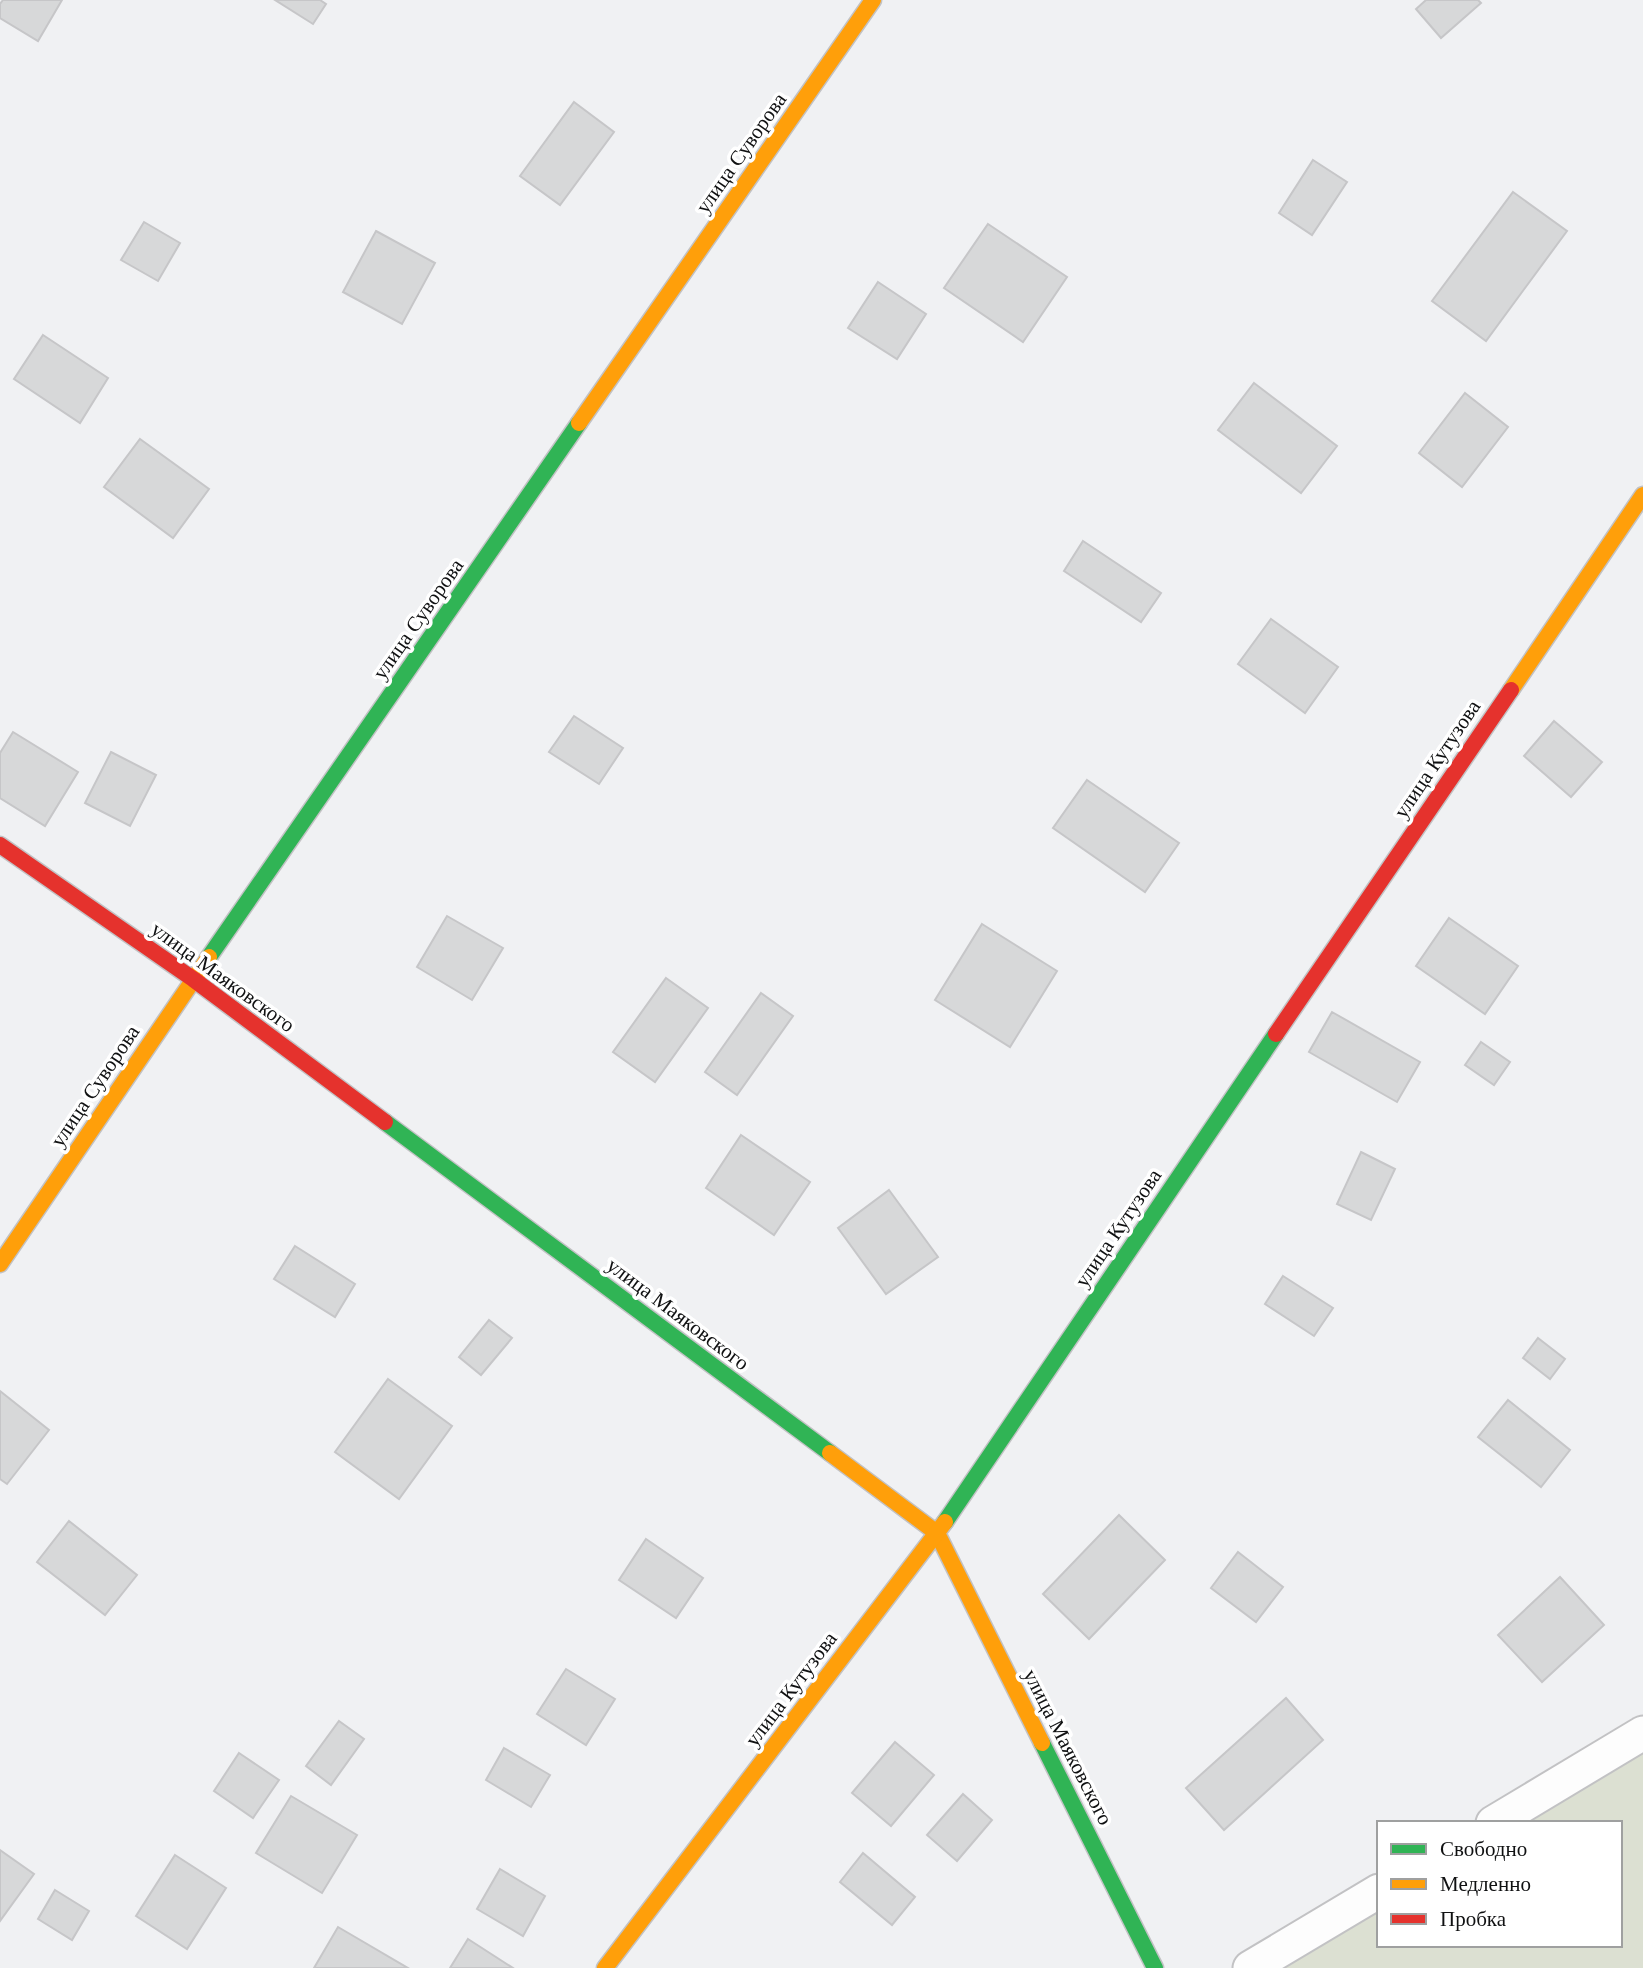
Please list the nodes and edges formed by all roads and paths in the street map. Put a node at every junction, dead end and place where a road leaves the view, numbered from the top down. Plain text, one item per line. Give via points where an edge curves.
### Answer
1 (873, 0) edge
2 (1643, 495) edge
3 (0, 845) edge
4 (193, 979) junction
5 (0, 1264) edge
6 (937, 1532) junction
7 (1643, 1733) edge
8 (1496, 1821) edge
9 (1377, 1892) edge
10 (605, 1968) edge
11 (1154, 1968) edge
12 (1250, 1968) edge

1 - 4 street, улица Суворова
2 - 6 street, улица Кутузова
3 - 4 street, улица Маяковского
4 - 5 street, улица Суворова
4 - 6 street, улица Маяковского
6 - 10 street, улица Кутузова
6 - 11 street, улица Маяковского
7 - 8 street
9 - 12 street

